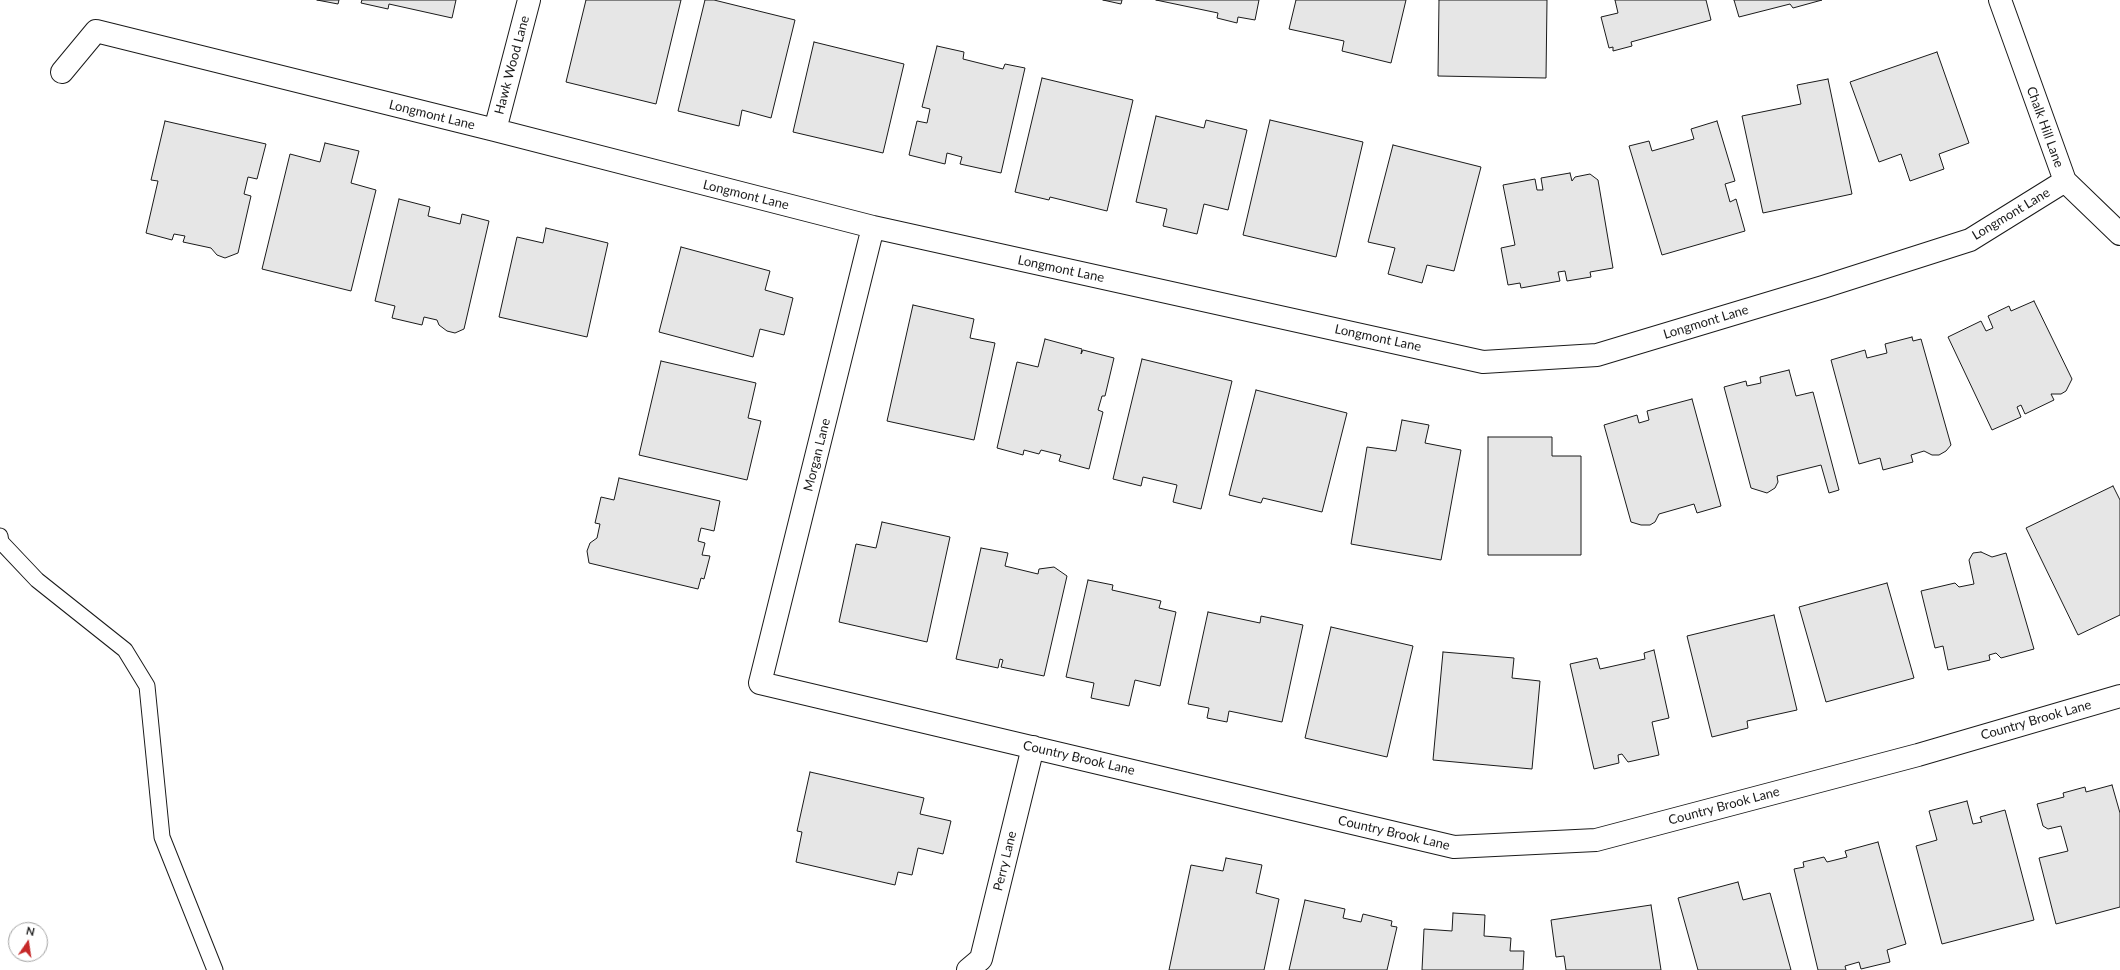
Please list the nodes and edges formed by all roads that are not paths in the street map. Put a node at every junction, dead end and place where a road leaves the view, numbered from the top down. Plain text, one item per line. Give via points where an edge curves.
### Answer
1 (529, 0) edge
2 (2000, 0) edge
3 (62, 72) dead end
4 (495, 130) junction
5 (2065, 181) junction
6 (873, 228) junction
7 (2120, 234) edge
8 (0, 536) edge
9 (760, 682) joint
10 (2120, 696) edge
11 (1033, 747) junction
12 (215, 970) edge
13 (968, 970) edge

1 - 4 street, Hawk Wood Lane
2 - 5 street, Chalk Hill Lane
3 - 4 street, Longmont Lane via 96,31
4 - 6 street, Longmont Lane
5 - 6 street, Longmont Lane via 1970,240 1823,287 1597,355 1483,362
5 - 7 street, Chalk Hill Lane
6 - 9 street, Morgan Lane
8 - 12 lane via 1,542 37,580 125,650 147,686 162,837
9 - 11 street, Country Brook Lane
10 - 11 street, Country Brook Lane via 1918,755 1596,840 1477,846 1454,847
11 - 13 street, Perry Lane via 981,959

